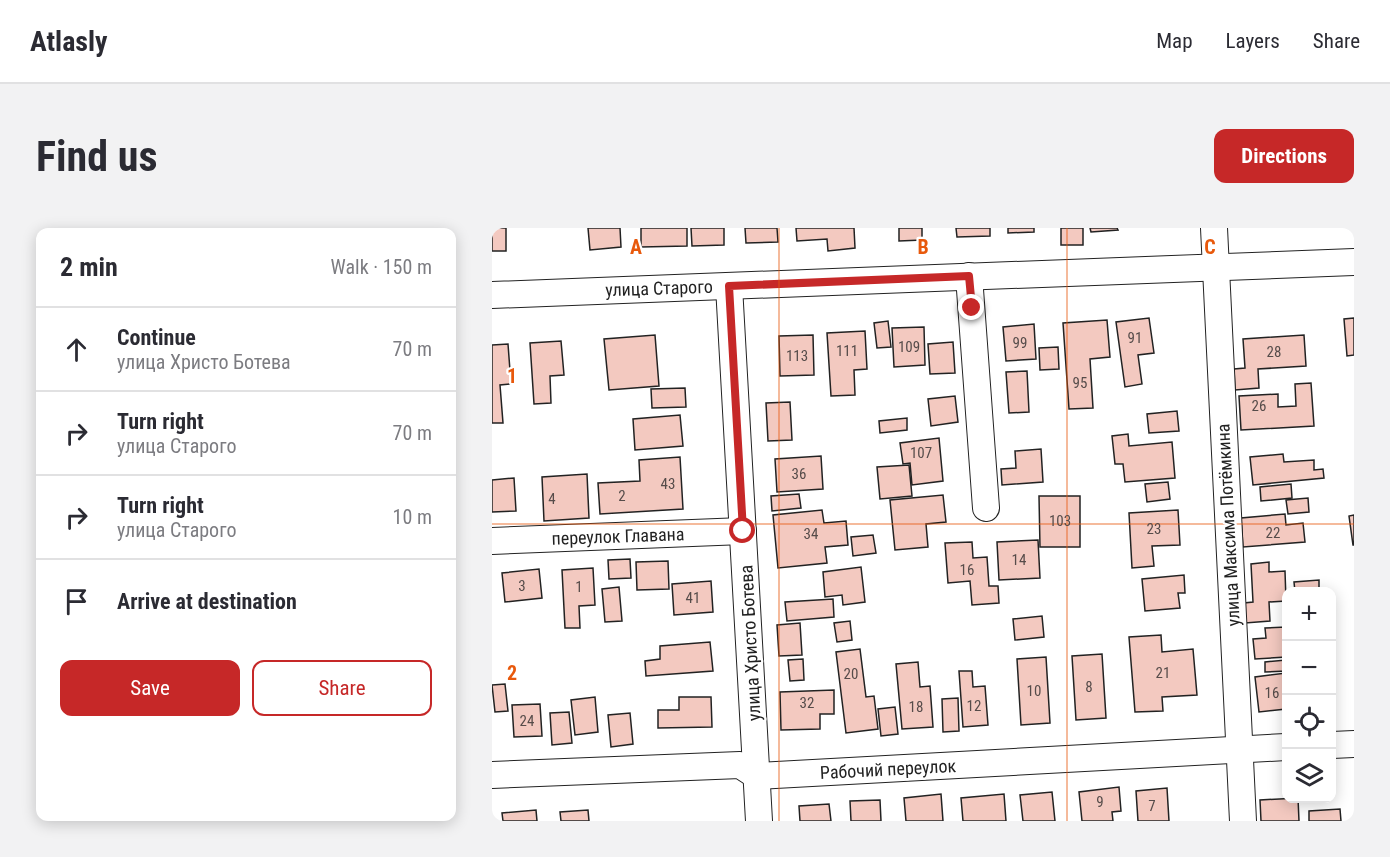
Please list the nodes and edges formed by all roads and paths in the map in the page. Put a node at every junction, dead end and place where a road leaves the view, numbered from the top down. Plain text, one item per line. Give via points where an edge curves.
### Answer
1 (1214, 228) edge
2 (1354, 261) edge
3 (1216, 266) junction
4 (969, 276) junction
5 (729, 286) junction
6 (492, 295) edge
7 (986, 508) dead end
8 (743, 531) junction
9 (492, 541) edge
10 (1354, 744) edge
11 (1336, 745) edge
12 (1282, 747) edge
13 (1239, 750) junction
14 (492, 775) edge
15 (757, 776) junction
16 (759, 821) edge
17 (1243, 821) edge

1 - 3 street, улица Максима Потёмкина
2 - 3 street, улица Старого
3 - 4 street, улица Старого
3 - 13 street, улица Максима Потёмкина
4 - 5 street, улица Старого
4 - 7 street
5 - 6 street, улица Старого
5 - 8 street, улица Христо Ботева
8 - 9 street, переулок Главана
8 - 15 street, улица Христо Ботева
10 - 11 street
12 - 13 street, Рабочий переулок
13 - 15 street, Рабочий переулок
13 - 17 street, улица Максима Потёмкина
14 - 15 street, Рабочий переулок via 740,765
15 - 16 street, улица Христо Ботева

